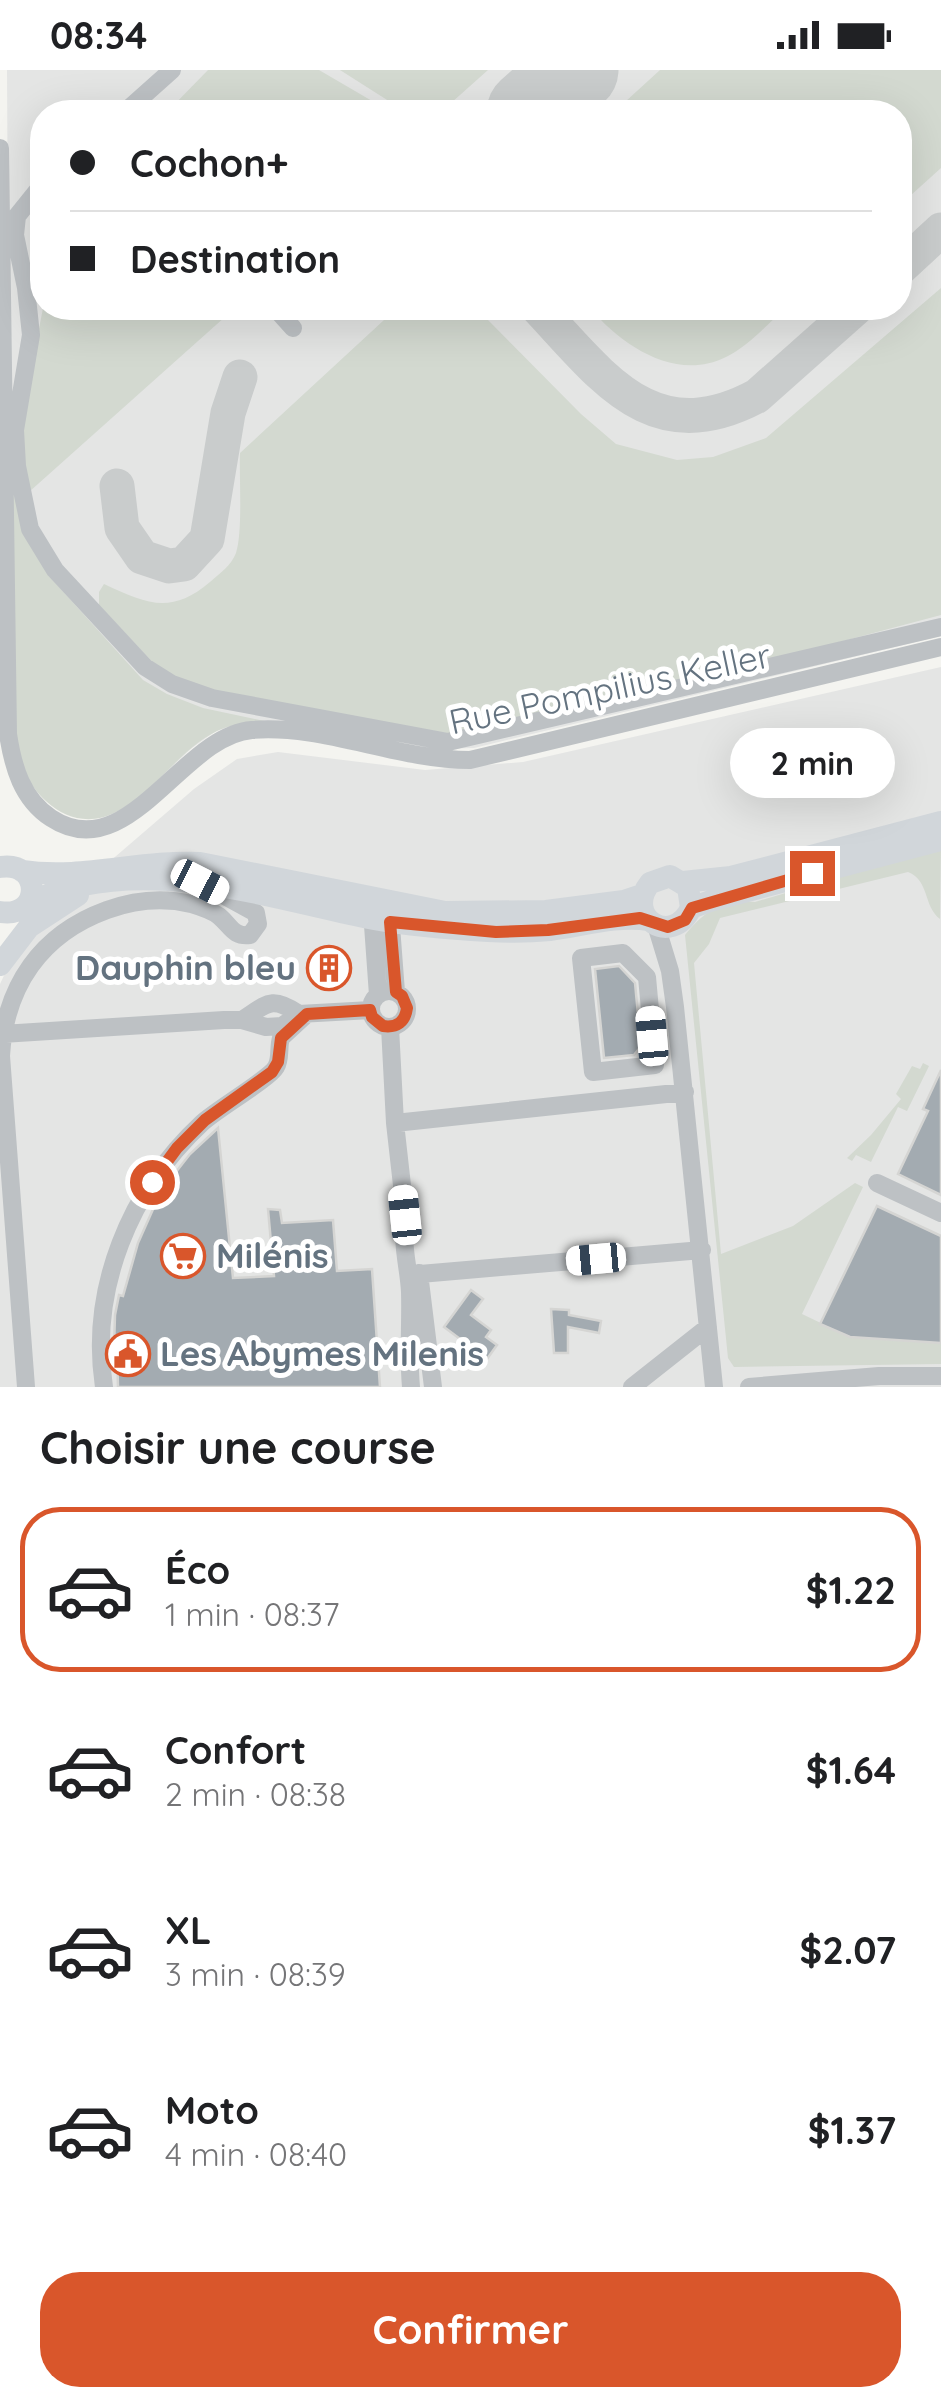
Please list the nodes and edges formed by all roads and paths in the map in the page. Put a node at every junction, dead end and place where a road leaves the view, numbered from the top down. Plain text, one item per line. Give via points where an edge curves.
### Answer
1 (172, 70) edge
2 (138, 100) edge
3 (0, 148) edge
4 (30, 200) edge
5 (285, 320) edge
6 (293, 328) dead end
7 (941, 627) edge
8 (941, 648) edge
9 (941, 822) edge
10 (941, 840) edge
11 (11, 869) edge
12 (112, 882) junction
13 (200, 882) junction
14 (683, 882) junction
15 (642, 895) junction
16 (692, 908) junction
17 (14, 910) edge
18 (381, 911) junction
19 (660, 924) junction
20 (0, 940) edge
21 (0, 964) edge
22 (381, 999) junction
23 (303, 1014) junction
24 (390, 1027) junction
25 (678, 1033) junction
26 (2, 1034) junction
27 (652, 1036) junction
28 (686, 1092) junction
29 (395, 1123) junction
30 (877, 1183) dead end
31 (941, 1213) edge
32 (406, 1221) junction
33 (702, 1250) junction
34 (420, 1274) junction
35 (708, 1326) junction
36 (941, 1376) edge
37 (26, 1387) edge
38 (104, 1387) edge
39 (411, 1387) edge
40 (432, 1387) edge
41 (632, 1387) edge
42 (714, 1387) edge
43 (749, 1387) edge

1 - 2 street
3 - 8 street, Rue Pompilius Keller via 8,734 28,798 59,823 80,829 118,822 235,732 282,730 470,760
4 - 7 street via 17,216 14,235 31,334 15,430 30,529 68,584 146,668 172,684 212,698 448,742
5 - 6 street
9 - 14 main road via 730,877
10 - 16 main road
11 - 17 main road via 32,886
11 - 18 main road via 69,874 164,861 200,863
12 - 13 main road
12 - 17 main road via 54,893
12 - 21 main road via 50,911
13 - 18 main road
13 - 26 street via 256,913 255,930 240,935 210,910 173,900 122,905 81,920 23,973
14 - 15 main road via 663,876
14 - 16 main road
15 - 18 main road via 494,914
15 - 19 main road via 642,908
16 - 19 main road via 685,920
17 - 20 main road
18 - 19 main road via 496,932 627,918
18 - 22 street
19 - 25 street
22 - 23 street
22 - 24 street via 377,1023
22 - 24 street via 402,996 407,1008 402,1022
23 - 26 street via 270,1002 242,1020
23 - 38 street via 281,1038 272,1072 191,1133 131,1216 104,1305
24 - 29 street
25 - 27 street
25 - 28 street
26 - 37 street
27 - 27 street via 647,977 623,954 581,958 593,1072 655,1065
28 - 29 street
28 - 33 street
29 - 32 street
30 - 31 street
32 - 34 street
32 - 39 street
33 - 34 street
33 - 35 street
34 - 40 street
35 - 41 street
35 - 42 street
36 - 43 street

